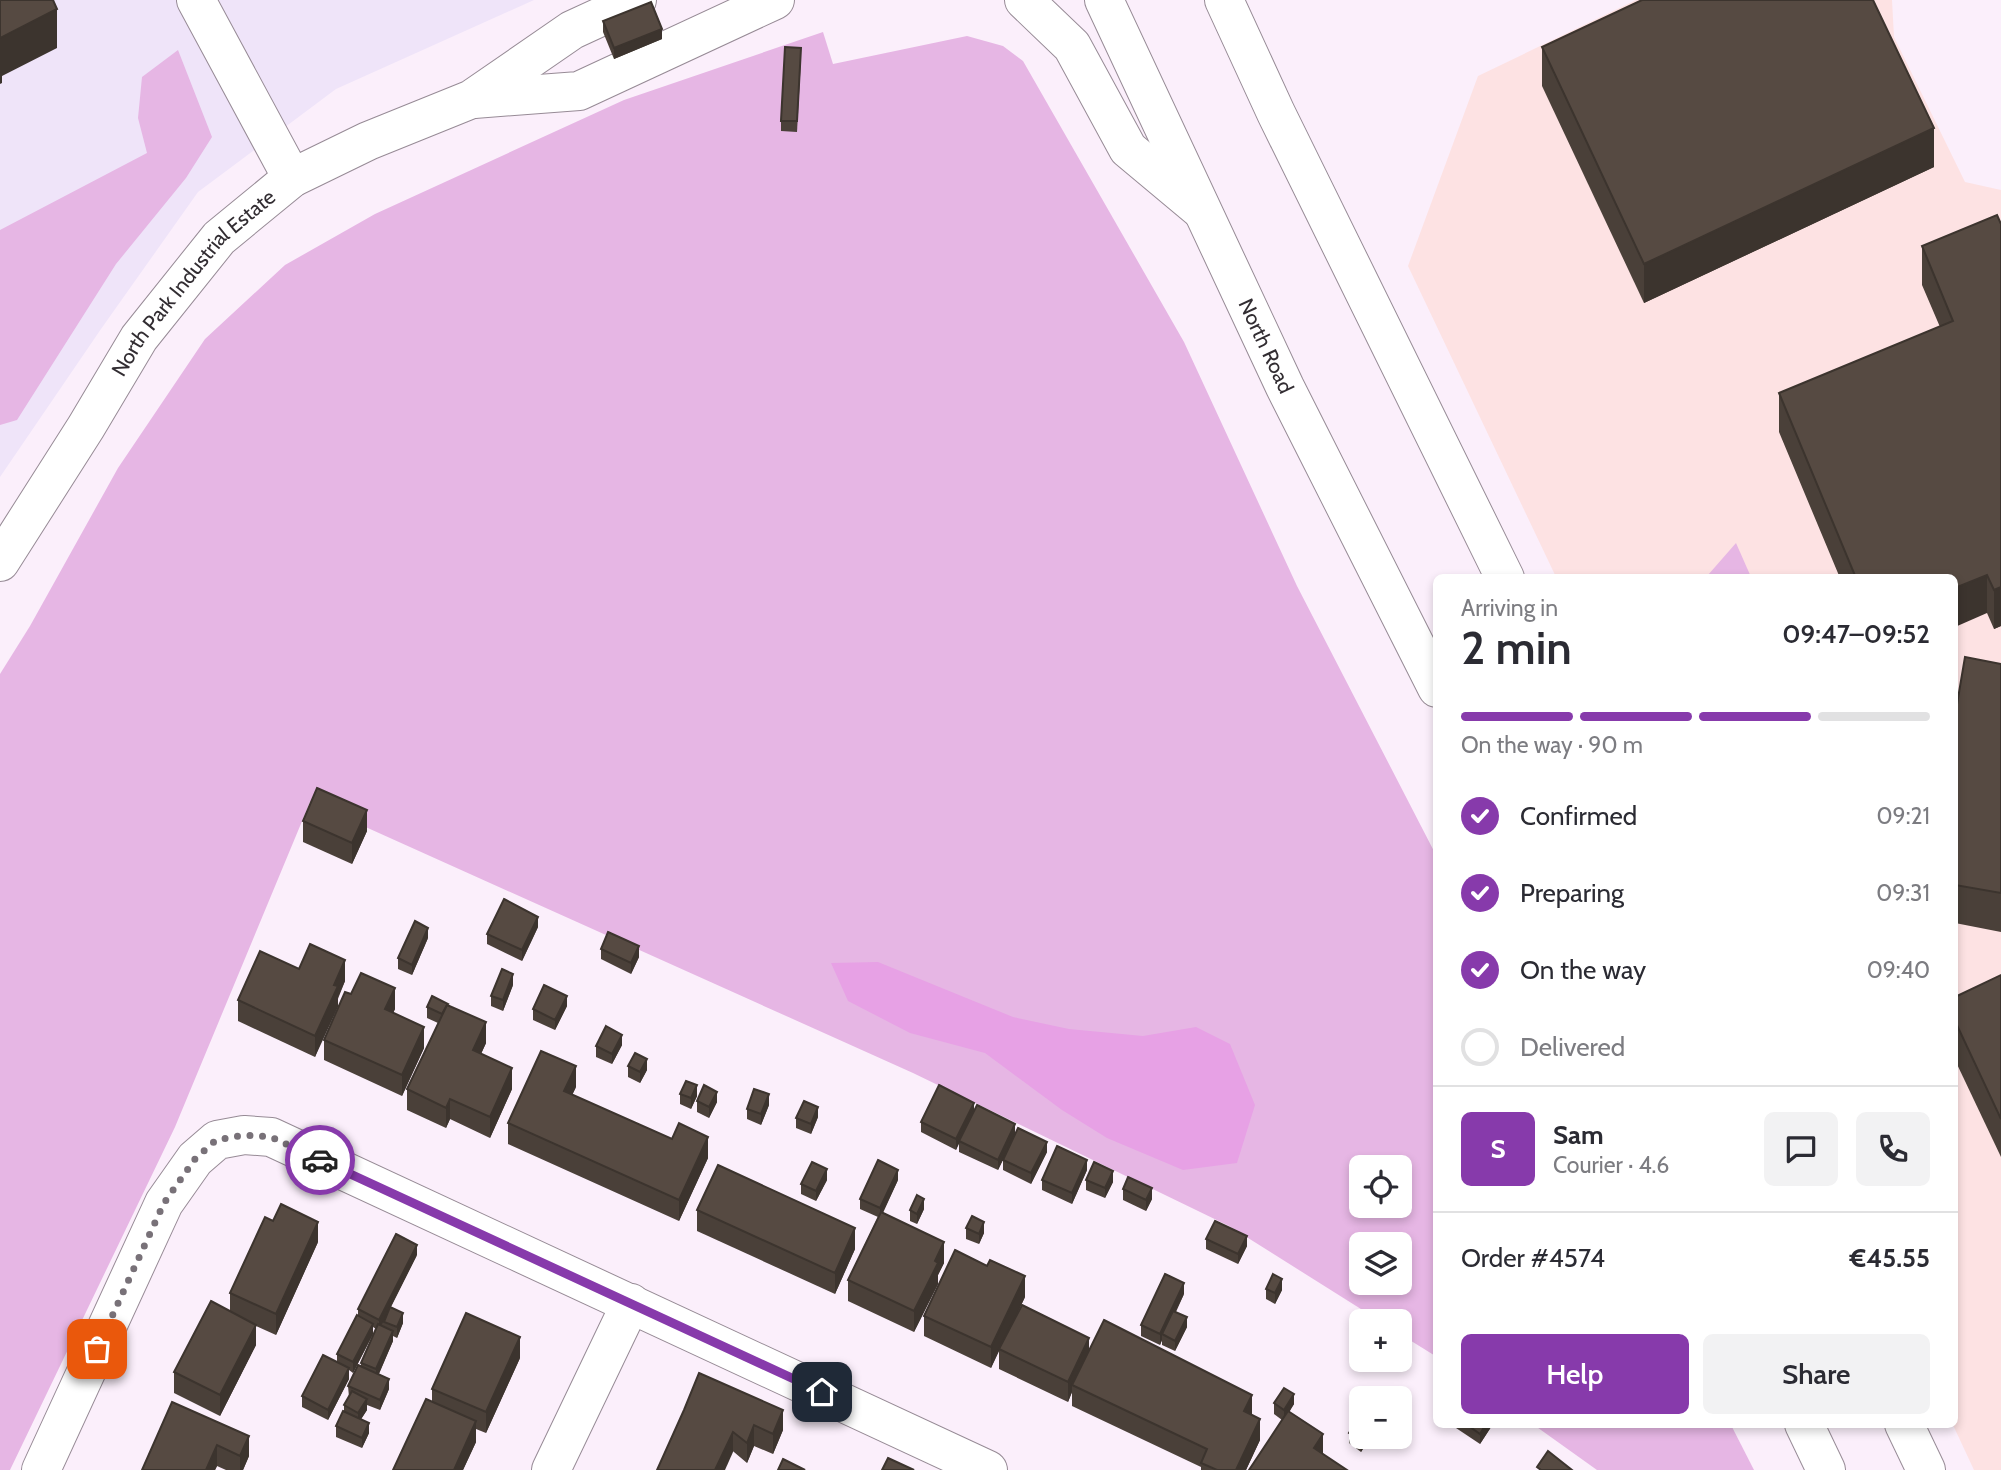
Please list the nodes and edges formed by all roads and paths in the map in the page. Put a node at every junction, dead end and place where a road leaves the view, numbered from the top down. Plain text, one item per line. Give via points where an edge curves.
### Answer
1 (196, 0) edge
2 (637, 0) edge
3 (775, 0) edge
4 (1024, 0) edge
5 (1104, 0) edge
6 (1224, 0) edge
7 (472, 99) junction
8 (292, 178) junction
9 (1201, 210) junction
10 (1, 560) edge
11 (1503, 574) edge
12 (1433, 680) edge
13 (631, 1303) junction
14 (1806, 1428) edge
15 (1906, 1428) edge
16 (40, 1470) edge
17 (551, 1470) edge
18 (988, 1470) edge
19 (1826, 1470) edge
20 (1926, 1470) edge

1 - 8 street
2 - 7 street, North Park Industrial Estate via 572,30
3 - 7 street, North Park Industrial Estate via 579,91
4 - 9 street via 1072,46 1128,149
5 - 9 street, North Road
6 - 11 street
7 - 8 street, North Park Industrial Estate
8 - 10 street, North Park Industrial Estate via 219,238 139,338
9 - 12 street, North Road
13 - 16 street via 271,1137 216,1140 195,1159 164,1203
13 - 17 street
13 - 18 street
14 - 19 street
15 - 20 street

